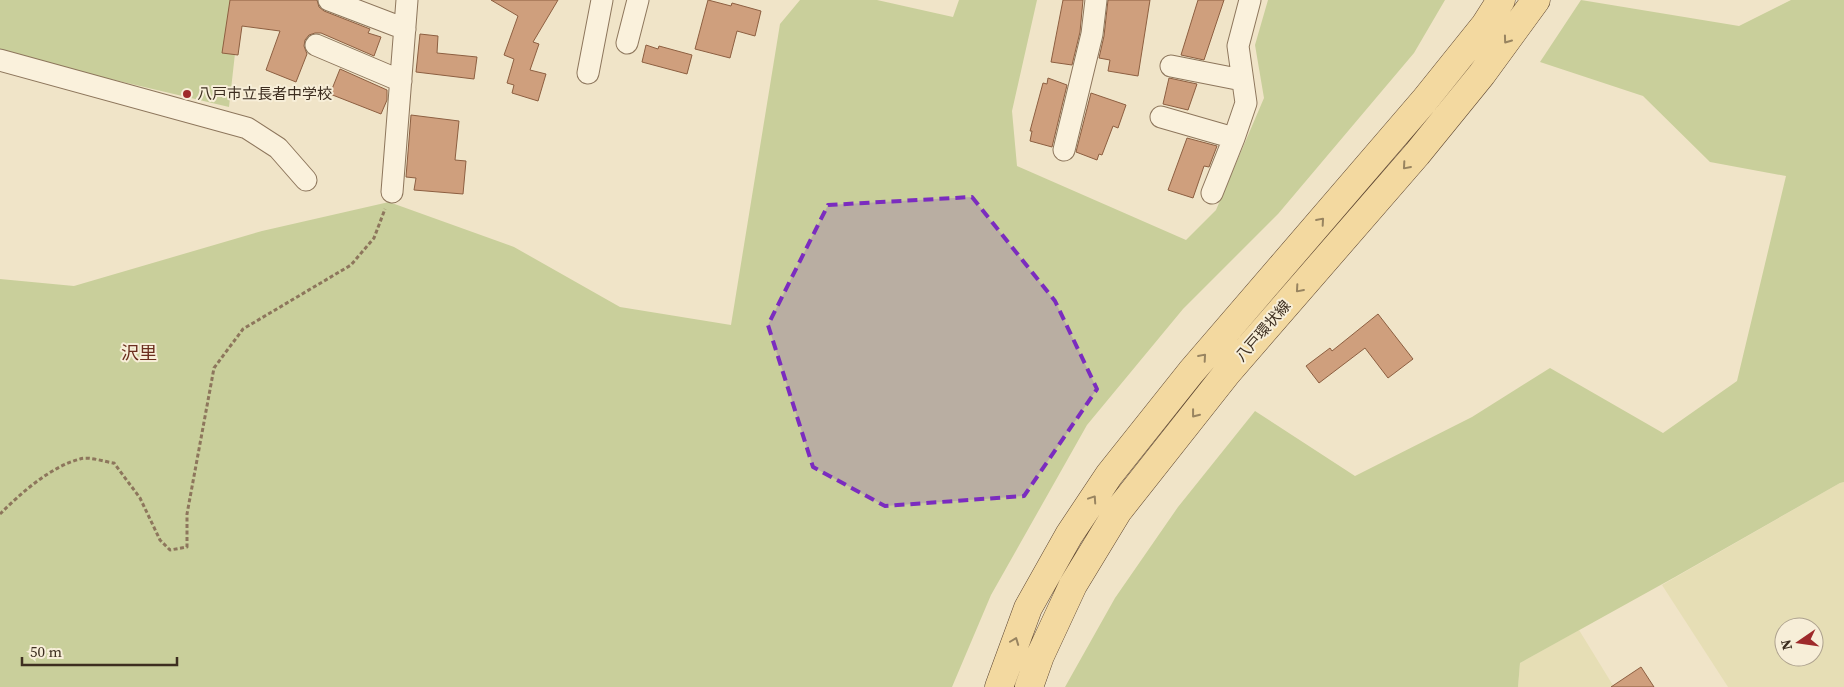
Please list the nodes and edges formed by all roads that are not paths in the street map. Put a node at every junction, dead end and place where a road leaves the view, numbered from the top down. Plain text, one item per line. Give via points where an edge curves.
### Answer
1 (329, 0) edge
2 (407, 0) edge
3 (602, 0) edge
4 (638, 0) edge
5 (1096, 0) edge
6 (1250, 0) edge
7 (1501, 0) edge
8 (1536, 0) edge
9 (405, 29) junction
10 (627, 43) dead end
11 (316, 45) dead end
12 (0, 60) edge
13 (1171, 66) dead end
14 (588, 73) dead end
15 (1242, 80) junction
16 (401, 81) junction
17 (1161, 117) dead end
18 (1234, 138) junction
19 (1064, 150) dead end
20 (306, 180) dead end
21 (392, 192) road end
22 (1212, 193) dead end
23 (999, 687) edge
24 (1029, 687) edge

1 - 9 street
2 - 9 street
3 - 14 street
4 - 10 street
5 - 19 street via 1092,34
6 - 15 street via 1238,46
23 -> 7 main road, 八戸環状線 via 1028,608 1069,535 1109,475 1190,372 1424,102 1485,26
8 -> 24 main road, 八戸環状線 via 1482,74 1417,154 1227,373 1118,511 1073,585
9 - 16 street
11 - 16 street
12 - 20 street via 247,128 278,148
13 - 15 street
15 - 18 street via 1246,103
16 - 21 street
17 - 18 street
18 - 22 street

